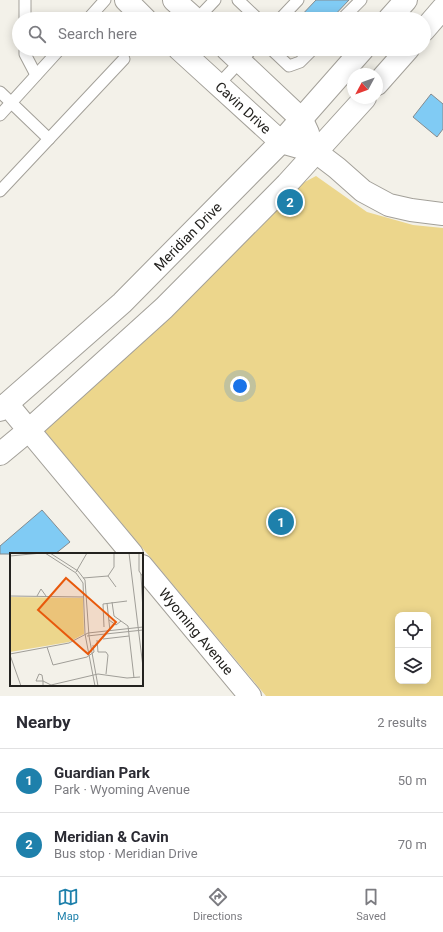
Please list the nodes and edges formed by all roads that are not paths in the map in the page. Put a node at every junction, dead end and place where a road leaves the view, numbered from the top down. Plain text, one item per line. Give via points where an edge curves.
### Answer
1 (24, 0) edge
2 (105, 0) edge
3 (126, 0) edge
4 (174, 0) edge
5 (215, 0) edge
6 (238, 0) edge
7 (298, 0) edge
8 (361, 0) edge
9 (406, 0) edge
10 (443, 8) edge
11 (25, 12) edge
12 (94, 12) edge
13 (138, 12) edge
14 (188, 12) edge
15 (203, 12) edge
16 (251, 12) edge
17 (287, 12) edge
18 (349, 12) edge
19 (395, 12) edge
20 (431, 22) edge
21 (26, 56) edge
22 (54, 56) edge
23 (186, 56) edge
24 (238, 56) edge
25 (243, 56) edge
26 (278, 56) edge
27 (306, 56) edge
28 (357, 56) edge
29 (402, 56) edge
30 (124, 59) dead end
31 (36, 75) junction
32 (383, 77) edge
33 (218, 85) junction
34 (0, 92) edge
35 (11, 103) junction
36 (360, 104) edge
37 (0, 115) edge
38 (302, 120) junction
39 (49, 139) junction
40 (281, 142) junction
41 (316, 152) junction
42 (0, 191) edge
43 (443, 214) edge
44 (4, 407) edge
45 (29, 430) junction
46 (0, 454) edge
47 (131, 553) edge
48 (143, 567) edge
49 (250, 696) edge

1 - 11 lane
2 - 12 lane
3 - 13 street
4 - 14 street
5 - 15 lane
6 - 16 lane
7 - 17 lane
8 - 18 lane
9 - 19 street
10 - 20 street
21 - 31 lane
22 - 31 lane
23 - 33 street, Cavin Drive
24 - 33 lane
25 - 38 street, Cavin Drive
26 - 27 lane via 289,66 300,62
28 - 38 street, Meridian Drive
29 - 32 street
30 - 39 lane
31 - 35 lane
33 - 40 street, Cavin Drive
34 - 35 lane
35 - 37 lane
35 - 39 lane
36 - 41 street
38 - 40 street, Meridian Drive
38 - 41 street, Cavin Drive
39 - 42 lane
40 - 41 street, Cavin Drive
40 - 44 street, Meridian Drive via 122,303
41 - 43 street, Cavin Drive via 363,191 389,205
41 - 45 street via 164,308
44 - 45 street
45 - 46 street
45 - 47 street
48 - 49 street, Wyoming Avenue

